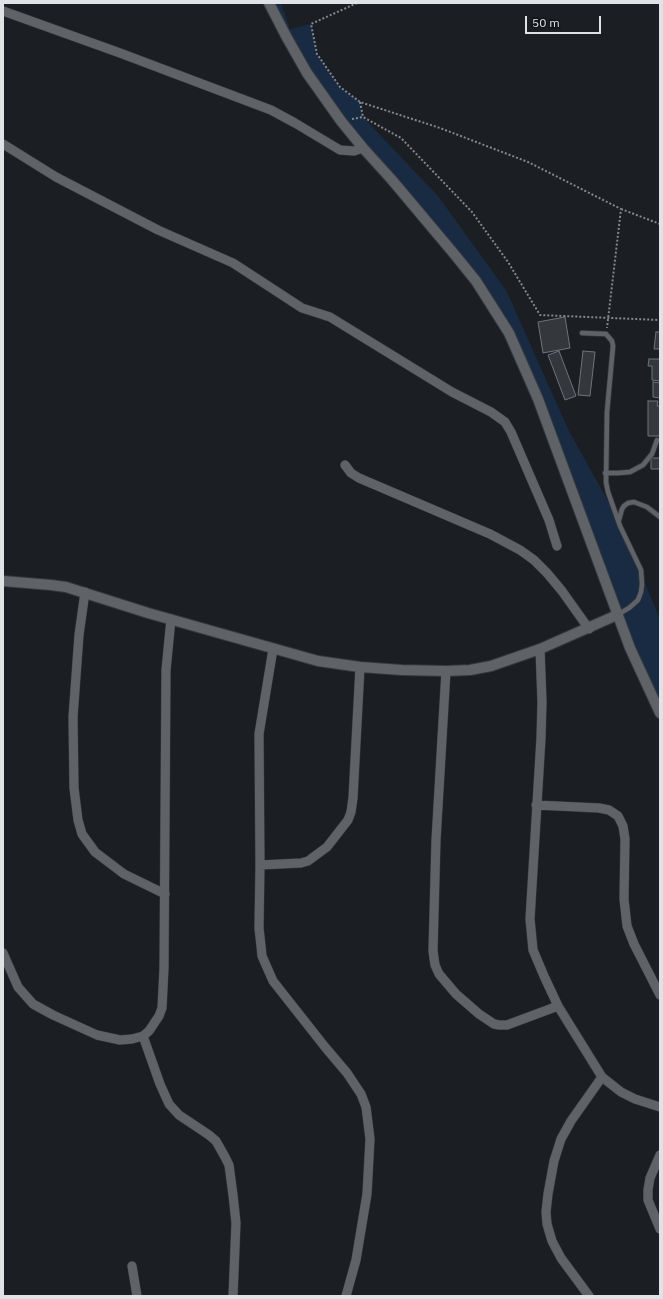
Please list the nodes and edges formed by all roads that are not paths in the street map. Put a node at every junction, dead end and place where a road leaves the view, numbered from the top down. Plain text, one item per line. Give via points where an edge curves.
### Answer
1 (269, 3) edge
2 (3, 11) edge
3 (3, 144) edge
4 (363, 148) junction
5 (582, 333) dead end
6 (657, 440) dead end
7 (345, 465) dead end
8 (605, 473) junction
9 (660, 517) edge
10 (619, 521) junction
11 (558, 546) dead end
12 (3, 581) edge
13 (85, 592) junction
14 (617, 615) junction
15 (171, 619) junction
16 (589, 629) junction
17 (273, 649) junction
18 (540, 649) junction
19 (360, 667) junction
20 (446, 671) junction
21 (660, 713) edge
22 (536, 805) junction
23 (260, 865) junction
24 (165, 894) junction
25 (3, 953) edge
26 (660, 995) edge
27 (558, 1006) junction
28 (142, 1036) junction
29 (602, 1078) junction
30 (660, 1107) edge
31 (660, 1155) edge
32 (660, 1229) edge
33 (132, 1266) dead end
34 (137, 1296) edge
35 (232, 1296) edge
36 (346, 1296) edge
37 (589, 1296) edge

1 - 4 main road via 308,74
2 - 4 street via 271,110 340,150 354,151
3 - 11 street via 76,188 158,230 233,263 302,308 330,317 505,422
4 - 14 main road via 476,281 509,333 538,399
5 - 8 lane via 606,334 613,346
6 - 8 lane via 652,454 643,465 630,472
7 - 16 street via 359,478 490,534 520,550 547,573
8 - 10 lane via 608,492
9 - 10 lane via 634,502 624,506
10 - 14 lane via 641,570 642,584 638,600
12 - 13 main road via 51,585
13 - 15 main road
13 - 24 street via 73,717 74,788 78,820 82,834 95,852 124,874
14 - 16 main road
14 - 21 main road
15 - 17 main road
15 - 24 street via 166,670
16 - 18 main road
17 - 19 main road via 318,661
17 - 23 street via 259,734
18 - 20 main road via 491,666
18 - 22 street via 541,724
19 - 20 main road
19 - 23 street via 353,798 348,820 327,847 308,861
20 - 27 street via 436,848 433,952 435,965 452,991 494,1024 507,1025
22 - 26 street via 599,808 609,810 618,816 625,840 624,899 627,926
22 - 27 street via 531,936 533,950
23 - 36 street via 259,928 262,956 267,970 282,995 354,1083 366,1107 370,1139 367,1194 356,1260
24 - 28 street via 162,1008 157,1021
25 - 28 street via 18,987 34,1004 98,1035 120,1040
27 - 29 street
28 - 35 street via 169,1104 216,1141 229,1165 236,1223
29 - 30 street via 621,1092
29 - 37 street via 561,1139 554,1161 546,1212 552,1241 561,1258
31 - 32 street via 650,1178 648,1200
33 - 34 street

